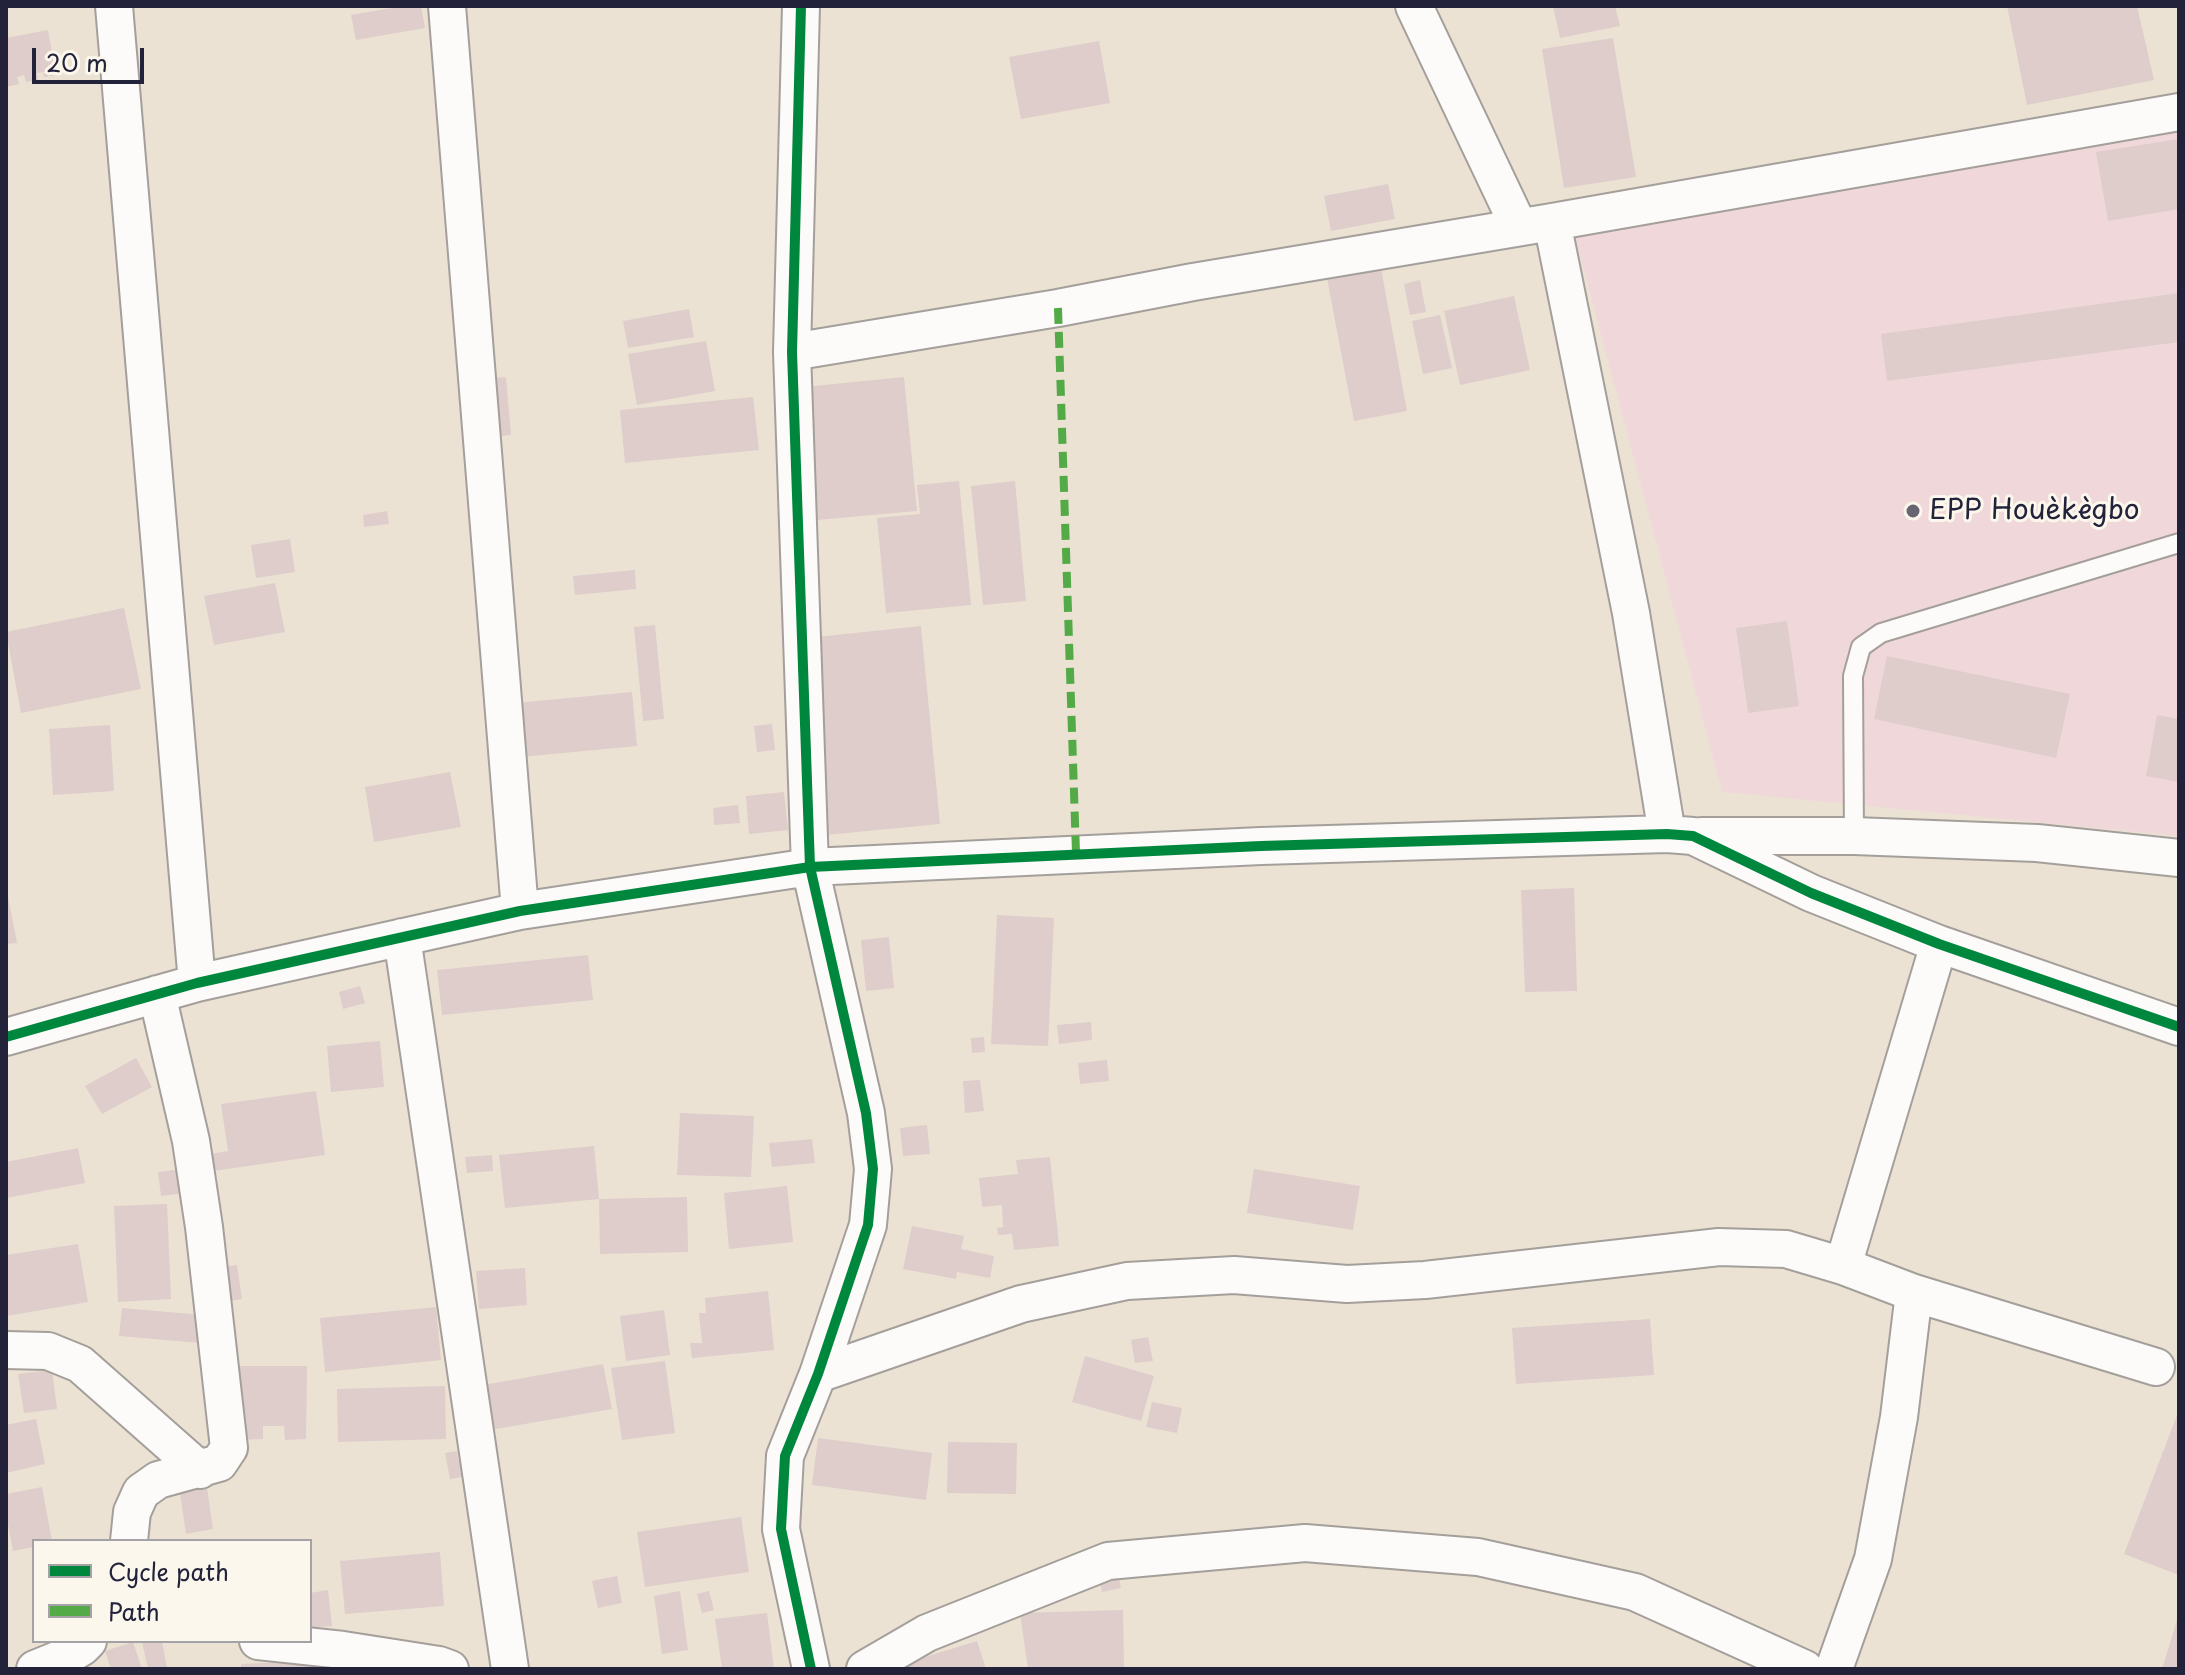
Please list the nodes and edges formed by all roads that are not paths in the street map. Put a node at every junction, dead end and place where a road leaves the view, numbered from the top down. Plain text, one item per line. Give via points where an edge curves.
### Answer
1 (114, 6) edge
2 (447, 6) edge
3 (801, 6) edge
4 (1414, 6) edge
5 (2179, 112) edge
6 (1536, 225) junction
7 (792, 352) junction
8 (2179, 543) edge
9 (1680, 835) junction
10 (1854, 836) junction
11 (2179, 858) edge
12 (810, 867) junction
13 (520, 911) junction
14 (402, 937) junction
15 (1939, 944) junction
16 (197, 983) junction
17 (157, 994) junction
18 (2179, 1027) edge
19 (6, 1037) edge
20 (1843, 1266) junction
21 (1914, 1293) junction
22 (6, 1350) edge
23 (2156, 1367) dead end
24 (818, 1374) junction
25 (200, 1470) junction
26 (129, 1539) edge
27 (85, 1643) edge
28 (277, 1643) edge
29 (35, 1669) edge
30 (450, 1669) edge
31 (510, 1669) edge
32 (811, 1669) edge
33 (865, 1669) edge
34 (1805, 1669) edge
35 (1834, 1669) edge

1 - 16 street
2 - 13 street
3 - 7 street
4 - 6 street
5 - 6 street
6 - 7 street
6 - 9 street
7 - 12 street
8 - 10 lane via 1881,633 1861,647 1853,676
9 - 10 street
9 - 12 street via 1261,846
9 - 15 street
10 - 11 street via 2037,843
12 - 13 street
12 - 24 street via 866,1113 873,1169 868,1225
13 - 14 street
14 - 16 street
14 - 31 street
15 - 18 street
15 - 20 street
16 - 17 street
17 - 19 street
17 - 25 street via 191,1141 229,1448 219,1463
20 - 21 street
20 - 24 street via 1786,1249 1719,1247 1425,1280 1347,1284 1234,1275 1127,1281 1021,1304
21 - 23 street
21 - 35 street via 1899,1417 1873,1559
22 - 25 street via 48,1351 80,1364
24 - 32 street via 785,1456 781,1529
25 - 26 street via 158,1480 141,1492
27 - 29 street
28 - 30 street
33 - 34 street via 927,1633 1108,1561 1305,1543 1478,1557 1635,1592

